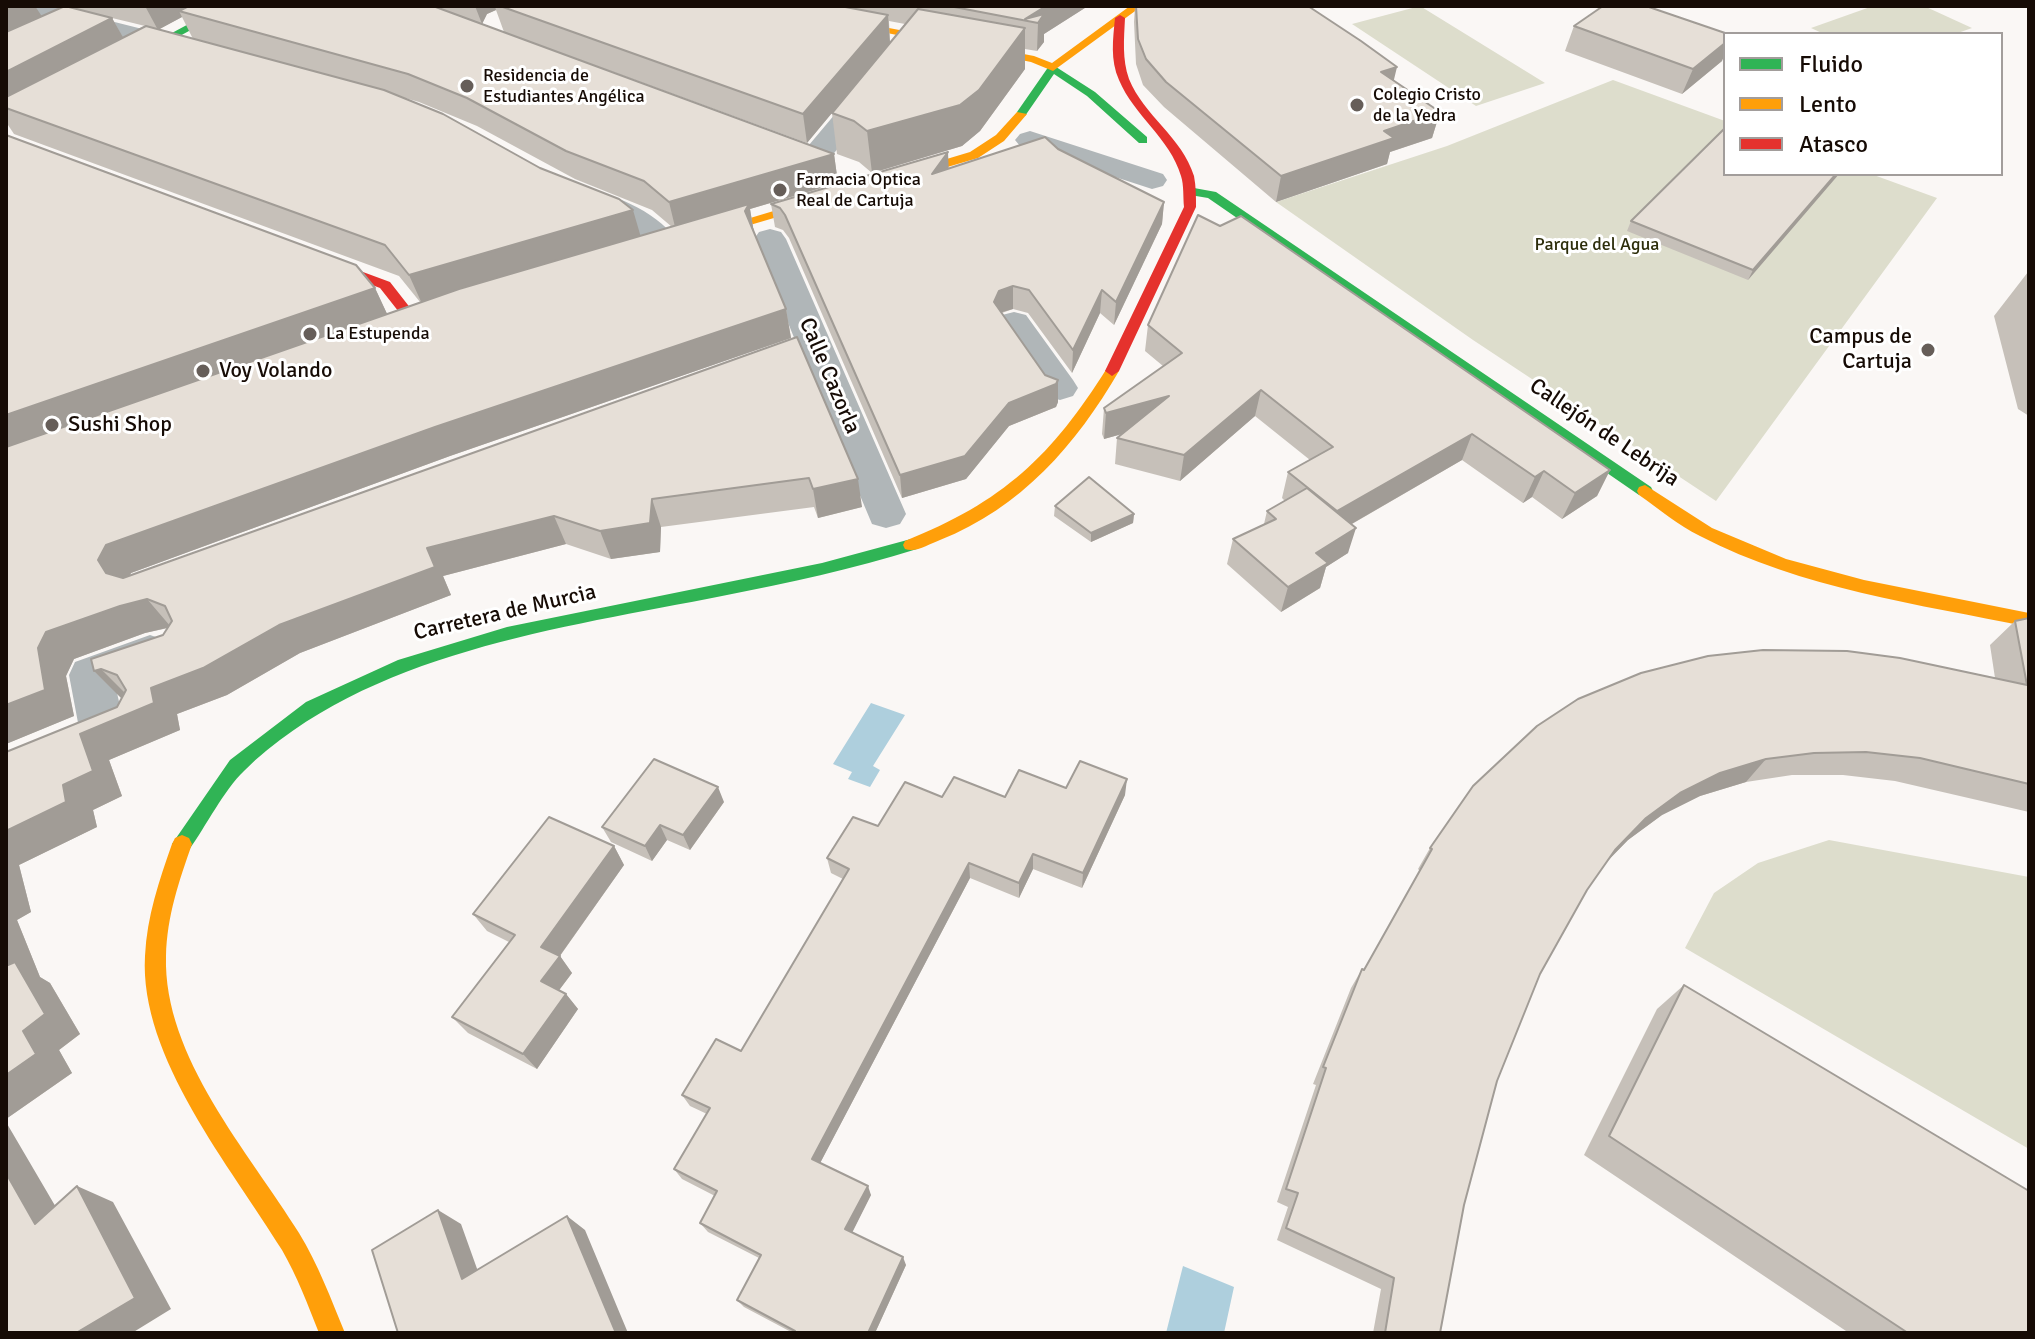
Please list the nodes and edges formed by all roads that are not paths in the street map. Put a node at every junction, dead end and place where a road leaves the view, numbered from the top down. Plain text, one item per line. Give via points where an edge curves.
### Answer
1 (20, 6) edge
2 (230, 6) edge
3 (758, 6) edge
4 (1137, 6) edge
5 (6, 7) edge
6 (1120, 18) junction
7 (44, 38) edge
8 (163, 42) junction
9 (899, 54) junction
10 (208, 55) edge
11 (1053, 68) junction
12 (110, 69) edge
13 (1091, 94) junction
14 (1028, 105) junction
15 (1030, 140) edge
16 (822, 162) joint
17 (1157, 172) junction
18 (550, 181) edge
19 (865, 187) junction
20 (1194, 192) junction
21 (1179, 226) junction
22 (770, 239) dead end
23 (656, 249) joint
24 (298, 252) edge
25 (415, 323) edge
26 (1014, 323) dead end
27 (817, 345) junction
28 (714, 381) edge
29 (1060, 388) dead end
30 (886, 514) dead end
31 (2029, 620) edge
32 (172, 647) edge
33 (61, 745) edge
34 (332, 1333) edge

1 - 8 street
2 - 8 main road
3 - 9 main road
4 - 6 main road
5 - 7 street via 73,24
6 - 11 main road
6 - 20 main road via 1117,63 1125,87 1188,164
8 - 10 street
8 - 12 main road
9 - 11 main road via 1034,59
9 - 16 street via 820,151
11 - 13 main road
11 - 14 main road
13 - 14 main road via 1056,96
13 - 17 main road
14 - 19 main road via 995,145
15 - 17 street
16 - 19 main road
17 - 20 main road via 1162,152
17 - 21 main road
18 - 23 street via 640,220 661,236
19 - 23 main road
20 - 21 main road, Carretera de Murcia
20 - 31 main road, Callejón de Lebrija via 1212,195 1705,532 1800,570
21 - 34 main road, Carretera de Murcia via 1096,404 1060,451 1002,501 904,549 843,567 491,636 380,671 266,738 200,810 178,849 162,895 155,946 159,993 173,1045 198,1104 291,1241
22 - 27 street, Calle Cazorla
24 - 25 main road via 385,285
26 - 29 street
27 - 28 street
27 - 30 street, Calle Cazorla
32 - 33 street via 91,675 114,723

